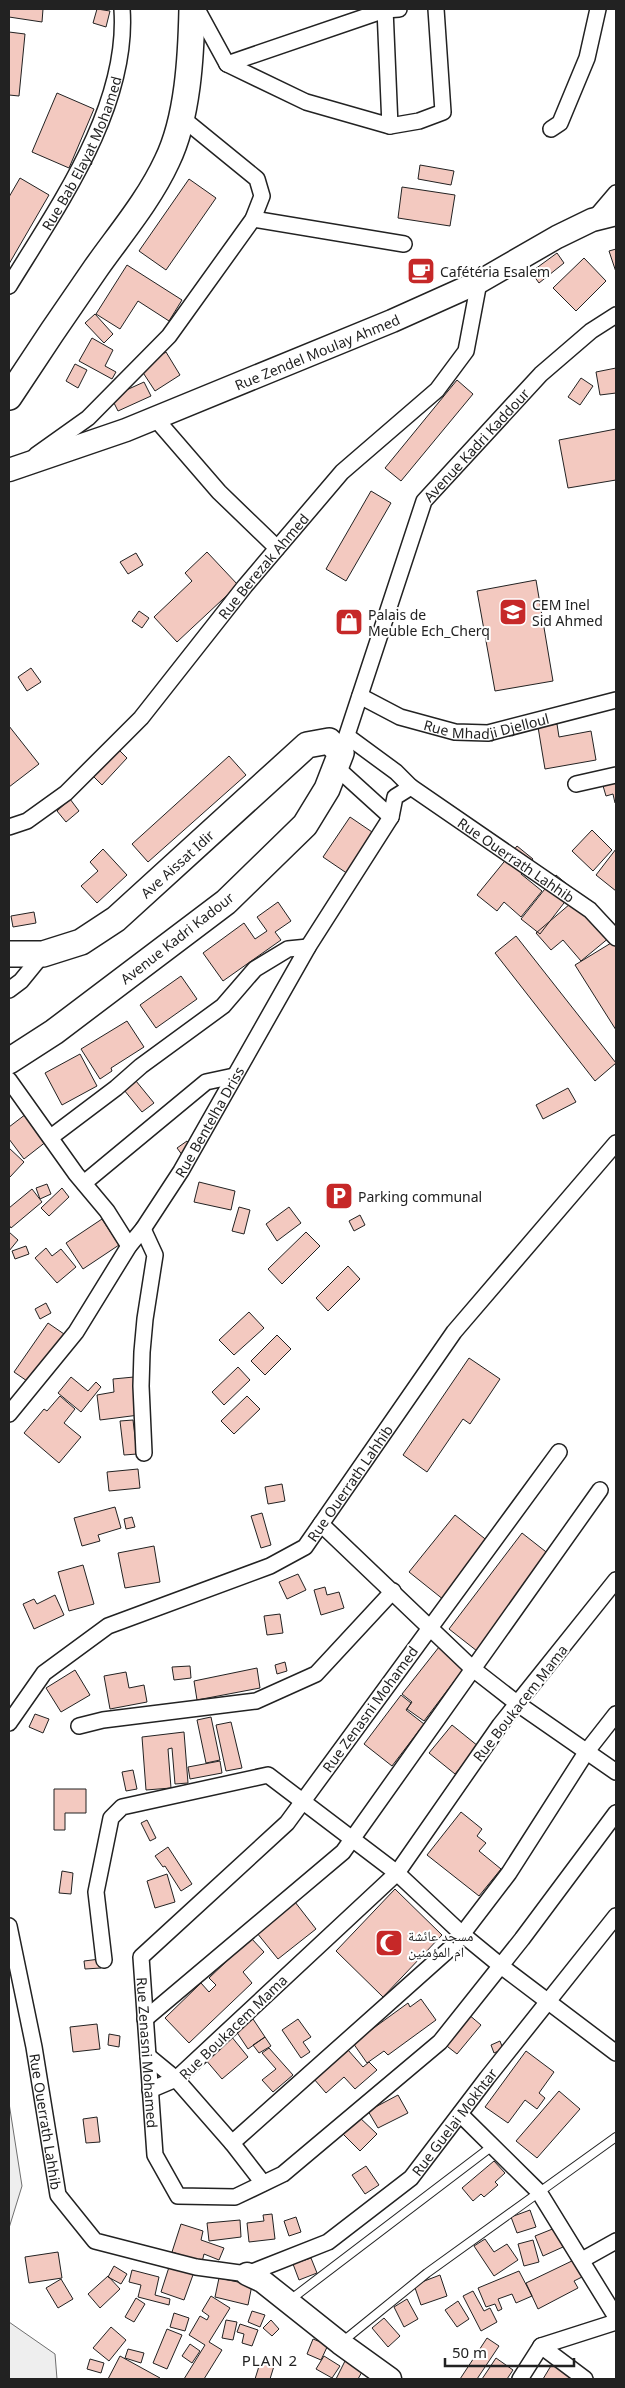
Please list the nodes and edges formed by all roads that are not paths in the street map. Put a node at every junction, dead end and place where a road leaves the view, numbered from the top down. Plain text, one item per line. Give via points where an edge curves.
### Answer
1 (122, 9) edge
2 (192, 9) edge
3 (198, 9) edge
4 (390, 9) edge
5 (436, 9) edge
6 (598, 9) edge
7 (227, 64) junction
8 (181, 117) junction
9 (390, 126) junction
10 (551, 129) dead end
11 (616, 193) edge
12 (616, 214) edge
13 (253, 219) junction
14 (592, 220) junction
15 (404, 244) dead end
16 (478, 282) junction
17 (9, 286) edge
18 (616, 315) edge
19 (9, 397) edge
20 (156, 418) junction
21 (16, 468) edge
22 (277, 548) junction
23 (360, 696) junction
24 (616, 700) edge
25 (338, 750) junction
26 (616, 775) edge
27 (576, 784) dead end
28 (411, 787) junction
29 (391, 817) junction
30 (9, 827) edge
31 (616, 938) edge
32 (308, 947) junction
33 (9, 954) edge
34 (43, 954) junction
35 (9, 990) edge
36 (9, 1061) edge
37 (234, 1076) junction
38 (9, 1080) edge
39 (51, 1137) junction
40 (616, 1143) edge
41 (84, 1183) junction
42 (143, 1230) junction
43 (129, 1246) junction
44 (9, 1414) edge
45 (559, 1452) dead end
46 (144, 1453) dead end
47 (600, 1490) dead end
48 (321, 1524) junction
49 (616, 1580) edge
50 (393, 1591) junction
51 (430, 1626) junction
52 (473, 1669) junction
53 (518, 1704) junction
54 (616, 1714) edge
55 (9, 1723) edge
56 (79, 1726) dead end
57 (587, 1751) junction
58 (616, 1772) edge
59 (303, 1801) junction
60 (616, 1812) edge
61 (352, 1839) junction
62 (397, 1873) junction
63 (616, 1916) edge
64 (9, 1926) edge
65 (462, 1934) junction
66 (104, 1960) dead end
67 (501, 1966) junction
68 (547, 2002) junction
69 (145, 2019) junction
70 (616, 2053) edge
71 (148, 2056) junction
72 (176, 2079) junction
73 (150, 2090) junction
74 (460, 2114) junction
75 (616, 2137) edge
76 (232, 2142) junction
77 (491, 2147) junction
78 (263, 2183) junction
79 (539, 2192) junction
80 (616, 2240) edge
81 (582, 2260) junction
82 (247, 2274) junction
83 (288, 2302) junction
84 (616, 2317) edge
85 (616, 2322) edge
86 (340, 2343) junction
87 (541, 2346) junction
88 (390, 2379) edge
89 (520, 2379) edge
90 (584, 2379) edge

1 - 17 street, Rue Bab Elayat Mohamed via 116,76 99,126 59,205
2 - 8 main road
3 - 7 street
4 - 7 street
4 - 9 street
5 - 9 street via 443,112 419,121
6 - 10 street via 587,58 560,123
7 - 9 street via 306,102
8 - 13 street via 257,179 262,196
8 - 19 main road via 168,161 149,194 72,301
11 - 14 street
12 - 14 main road, Rue Zendel Moulay Ahmed
13 - 15 street
13 - 21 street via 169,336 88,418
14 - 16 main road, Rue Zendel Moulay Ahmed
16 - 20 main road, Rue Zendel Moulay Ahmed
16 - 22 street, Rue Berezak Ahmed via 466,351 436,390 342,472
18 - 23 street, Avenue Kadri Kaddour via 591,331 541,374 424,501
20 - 21 main road, Rue Zendel Moulay Ahmed
20 - 22 street via 219,492
22 - 30 street, Rue Berezak Ahmed via 141,718 66,793 27,822
23 - 24 street, Rue Mhadji Djelloul via 400,717 455,732 488,734
23 - 25 street, Avenue Kadri Kaddour
25 - 28 street, Rue Ouerrath Lahhib via 396,772
25 - 29 street
25 - 34 main road, Ave Aissat Idir via 307,745 116,920 81,942
25 - 36 main road, Avenue Kadri Kadour via 305,825 226,902 54,1032
26 - 27 street
28 - 29 street, Rue Bentelha Driss via 395,797
28 - 31 street, Rue Ouerrath Lahhib via 590,910
29 - 32 street, Rue Bentelha Driss
32 - 37 street, Rue Bentelha Driss
32 - 39 street via 288,949 255,969 223,1006
33 - 34 main road, Ave Aissat Idir
34 - 35 street via 21,981
37 - 41 street via 206,1082
37 - 42 street, Rue Bentelha Driss
38 - 39 street
39 - 41 street
40 - 48 street, Rue Ouerrath Lahhib via 454,1332
41 - 43 street
42 - 43 street, Rue Bentelha Driss
42 - 46 street via 155,1255 142,1352
43 - 44 street, Rue Bentelha Driss via 76,1332
45 - 51 street, Rue Zenasni Mohamed
47 - 52 street
48 - 50 street
48 - 55 street, Rue Ouerrath Lahhib via 305,1547 270,1566 108,1626 44,1674
49 - 53 street, Rue Boukacem Mama
50 - 51 street
50 - 56 street via 316,1674 256,1701 103,1720
51 - 52 street
51 - 59 street, Rue Zenasni Mohamed
52 - 53 street
52 - 61 street
53 - 57 street
53 - 62 street, Rue Boukacem Mama
54 - 57 street
57 - 58 street
57 - 65 street via 509,1874
59 - 61 street
59 - 66 street via 268,1775 122,1807 111,1818 96,1892
59 - 69 street, Rue Zenasni Mohamed via 287,1823 141,1957
60 - 67 street, Rue Zenasni Mohamed
61 - 62 street
61 - 69 street via 343,1852
62 - 65 street
62 - 72 street, Rue Boukacem Mama
63 - 68 street, Rue Guelai Mokhtar
64 - 82 street, Rue Ouerrath Lahhib via 34,2047 58,2195 95,2241 196,2267
65 - 67 street
65 - 76 street via 454,1945
67 - 68 street
67 - 78 street, Rue Zenasni Mohamed via 440,2042 283,2174
68 - 70 street
68 - 74 street, Rue Guelai Mokhtar
69 - 71 street, Rue Zenasni Mohamed
71 - 72 street
71 - 73 street, Rue Zenasni Mohamed
72 - 73 street
72 - 76 street, Rue Boukacem Mama
73 - 78 street, Rue Zenasni Mohamed via 155,2154 178,2196 236,2197
74 - 77 street
74 - 82 street, Rue Guelai Mokhtar via 411,2178 328,2242
75 - 79 lane
76 - 78 street, Rue Boukacem Mama
77 - 79 street
77 - 83 lane
79 - 81 street
79 - 86 lane via 426,2273
80 - 81 street
81 - 84 street
82 - 83 main road via 262,2281
83 - 86 main road
85 - 87 street
86 - 88 main road
87 - 89 street
87 - 90 street

